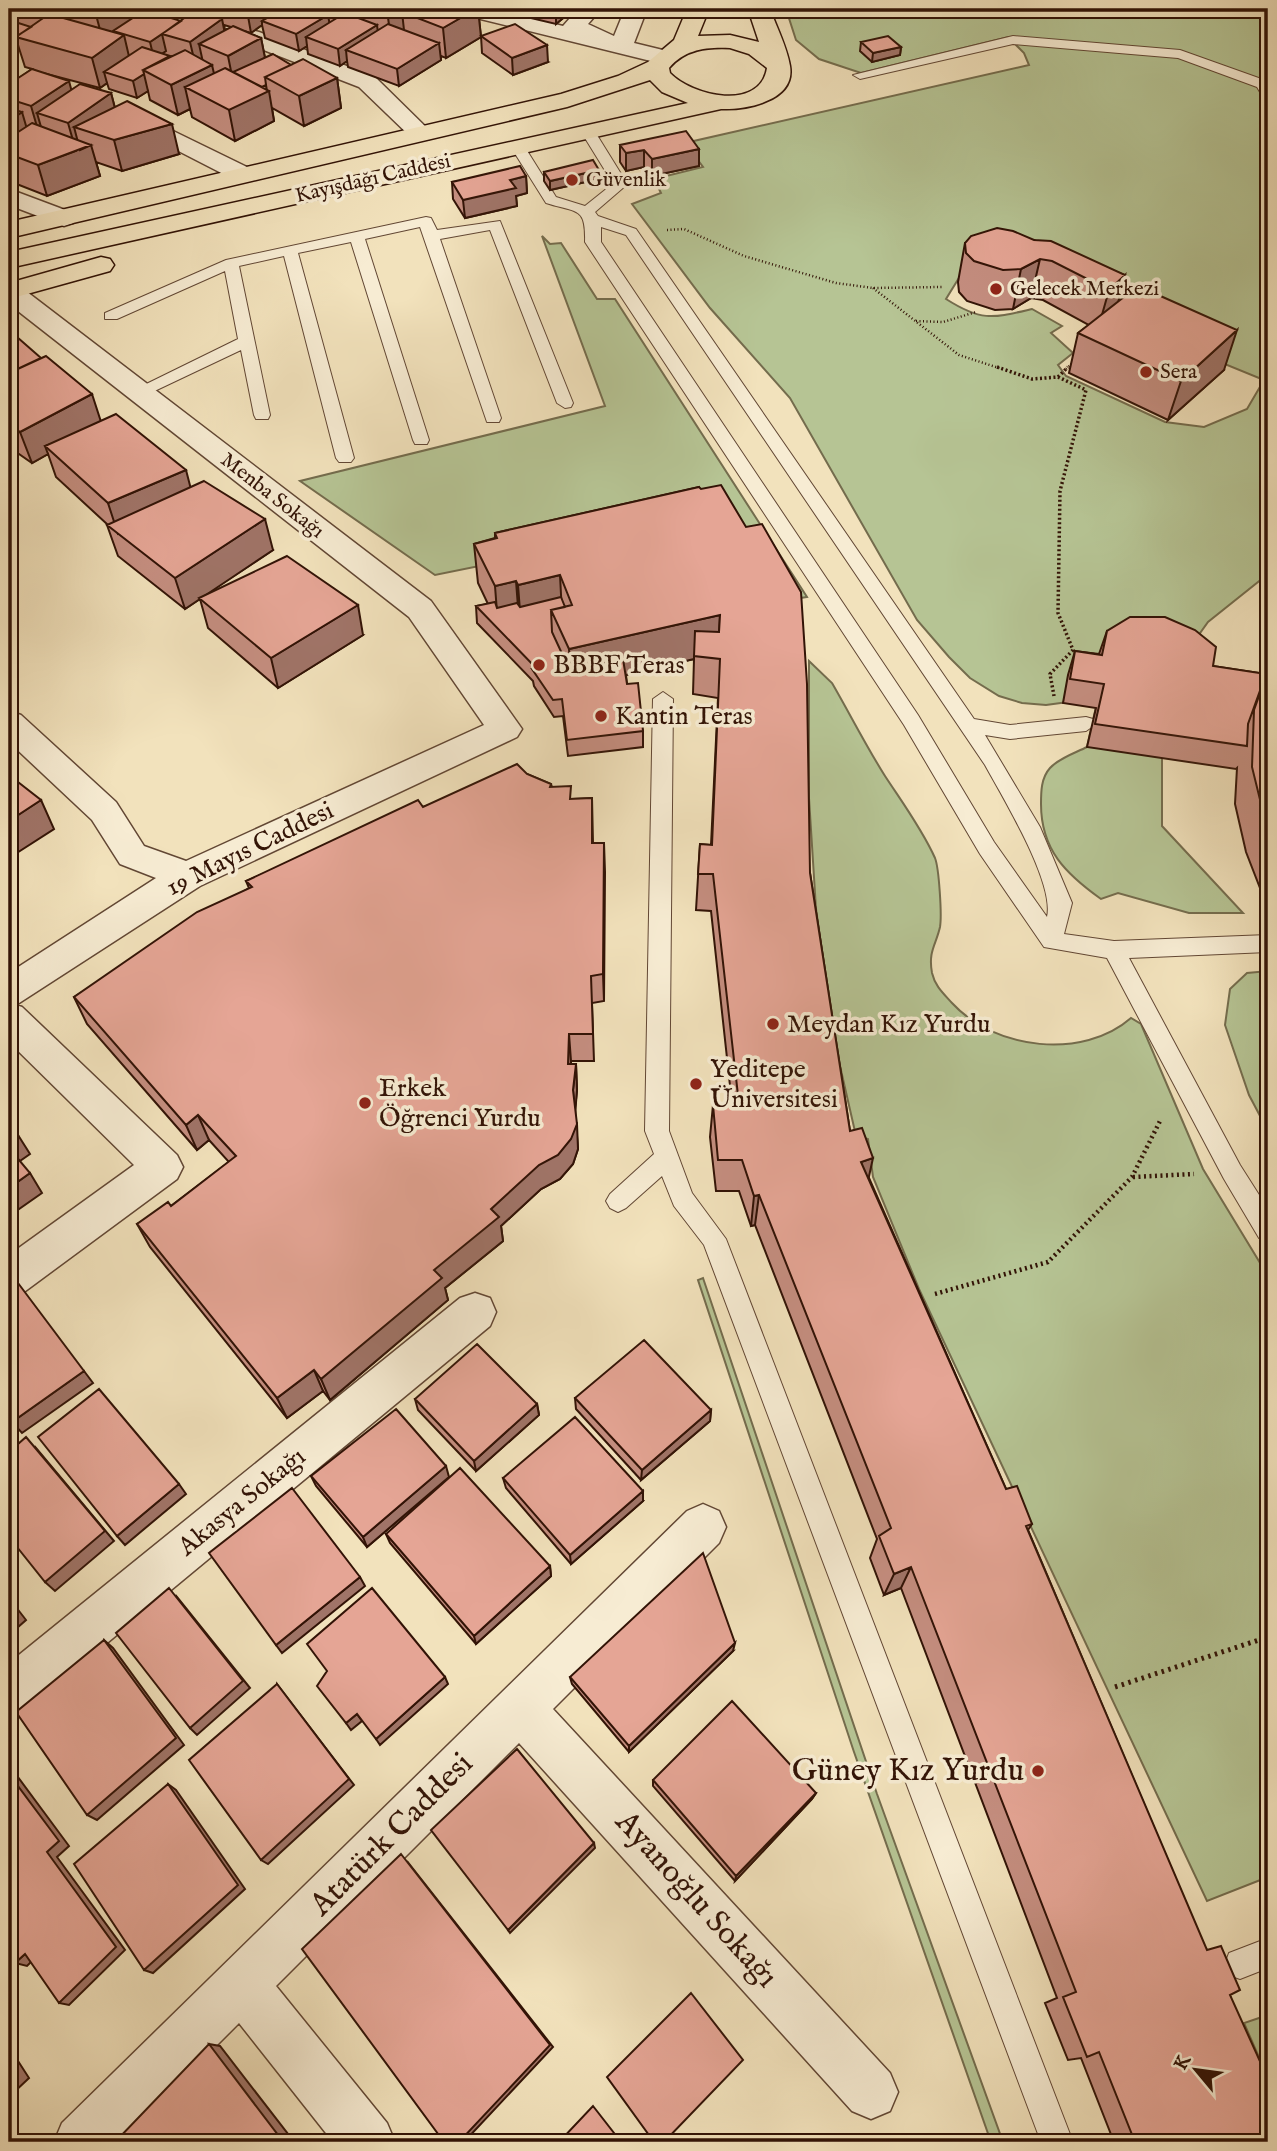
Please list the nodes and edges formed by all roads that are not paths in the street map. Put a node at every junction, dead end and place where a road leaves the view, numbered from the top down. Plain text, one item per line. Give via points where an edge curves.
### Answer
1 (142, 9) edge
2 (468, 9) edge
3 (590, 9) edge
4 (636, 9) edge
5 (698, 9) edge
6 (759, 9) edge
7 (621, 47) junction
8 (667, 57) junction
9 (779, 66) junction
10 (860, 75) dead end
11 (1268, 94) edge
12 (737, 101) junction
13 (100, 104) edge
14 (587, 130) junction
15 (421, 134) junction
16 (516, 144) junction
17 (242, 174) junction
18 (9, 195) edge
19 (590, 215) junction
20 (64, 218) junction
21 (211, 218) junction
22 (9, 230) edge
23 (357, 236) junction
24 (431, 236) junction
25 (290, 251) junction
26 (9, 260) edge
27 (231, 263) junction
28 (9, 291) edge
29 (111, 316) dead end
30 (246, 341) junction
31 (138, 392) junction
32 (565, 403) dead end
33 (262, 415) dead end
34 (493, 418) dead end
35 (421, 440) dead end
36 (345, 458) dead end
37 (663, 699) dead end
38 (9, 723) edge
39 (1086, 724) dead end
40 (968, 725) junction
41 (505, 729) joint
42 (187, 876) junction
43 (1052, 941) junction
44 (1268, 943) edge
45 (1114, 950) junction
46 (9, 992) edge
47 (9, 1018) edge
48 (666, 1158) junction
49 (618, 1201) dead end
50 (1268, 1230) edge
51 (9, 1279) edge
52 (475, 1311) dead end
53 (703, 1527) dead end
54 (9, 1693) edge
55 (520, 1708) junction
56 (1268, 1953) edge
57 (1240, 1964) dead end
58 (241, 1984) junction
59 (871, 2092) dead end
60 (81, 2142) edge
61 (369, 2142) edge
62 (1057, 2142) edge

1 - 15 street via 251,37 367,82
2 - 7 street
3 - 7 street via 574,26
4 - 7 street
5 - 8 main road via 684,43
6 - 9 main road
7 - 8 street
8 - 9 main road, Kayışdağı Caddesi via 704,42 743,43 769,55
8 - 12 main road via 658,75 684,97
8 - 15 main road, Kayışdağı Caddesi via 633,79 567,100
9 - 12 main road via 776,84 760,95
10 - 11 lane via 1013,40 1180,54 1262,84
12 - 14 main road, Kayışdağı Caddesi
13 - 17 street
14 - 16 main road, Kayışdağı Caddesi
14 - 19 lane via 616,177 617,187
15 - 17 main road, Kayışdağı Caddesi
16 - 19 lane via 551,200
16 - 21 main road, Kayışdağı Caddesi
17 - 20 main road, Kayışdağı Caddesi
18 - 20 street
19 - 40 lane via 631,232
19 - 43 lane via 593,242
20 - 22 main road, Kayışdağı Caddesi
21 - 26 main road, Kayışdağı Caddesi
21 - 28 main road via 127,258
23 - 24 lane via 426,221
23 - 25 lane
23 - 35 lane
24 - 32 lane via 495,224
24 - 34 lane
25 - 27 lane
25 - 36 lane
27 - 29 lane
27 - 30 lane
28 - 31 street, Menba Sokağı
30 - 31 lane
30 - 33 lane
31 - 41 street, Menba Sokağı via 420,609
37 - 48 lane via 657,1131
38 - 42 street via 104,811 132,855
39 - 40 lane via 1010,732
40 - 43 lane via 1030,827 1061,902
41 - 42 street, 19 Mayıs Caddesi
42 - 46 street, 19 Mayıs Caddesi
43 - 45 lane
44 - 45 lane
45 - 50 lane via 1232,1172
47 - 51 street via 163,1167
48 - 49 lane
48 - 62 lane via 682,1199 714,1239
52 - 54 street, Akasya Sokağı
53 - 55 street, Atatürk Caddesi
55 - 58 street, Atatürk Caddesi
55 - 59 street, Ayanoğlu Sokağı
56 - 57 lane
58 - 60 street, Atatürk Caddesi
58 - 61 street

